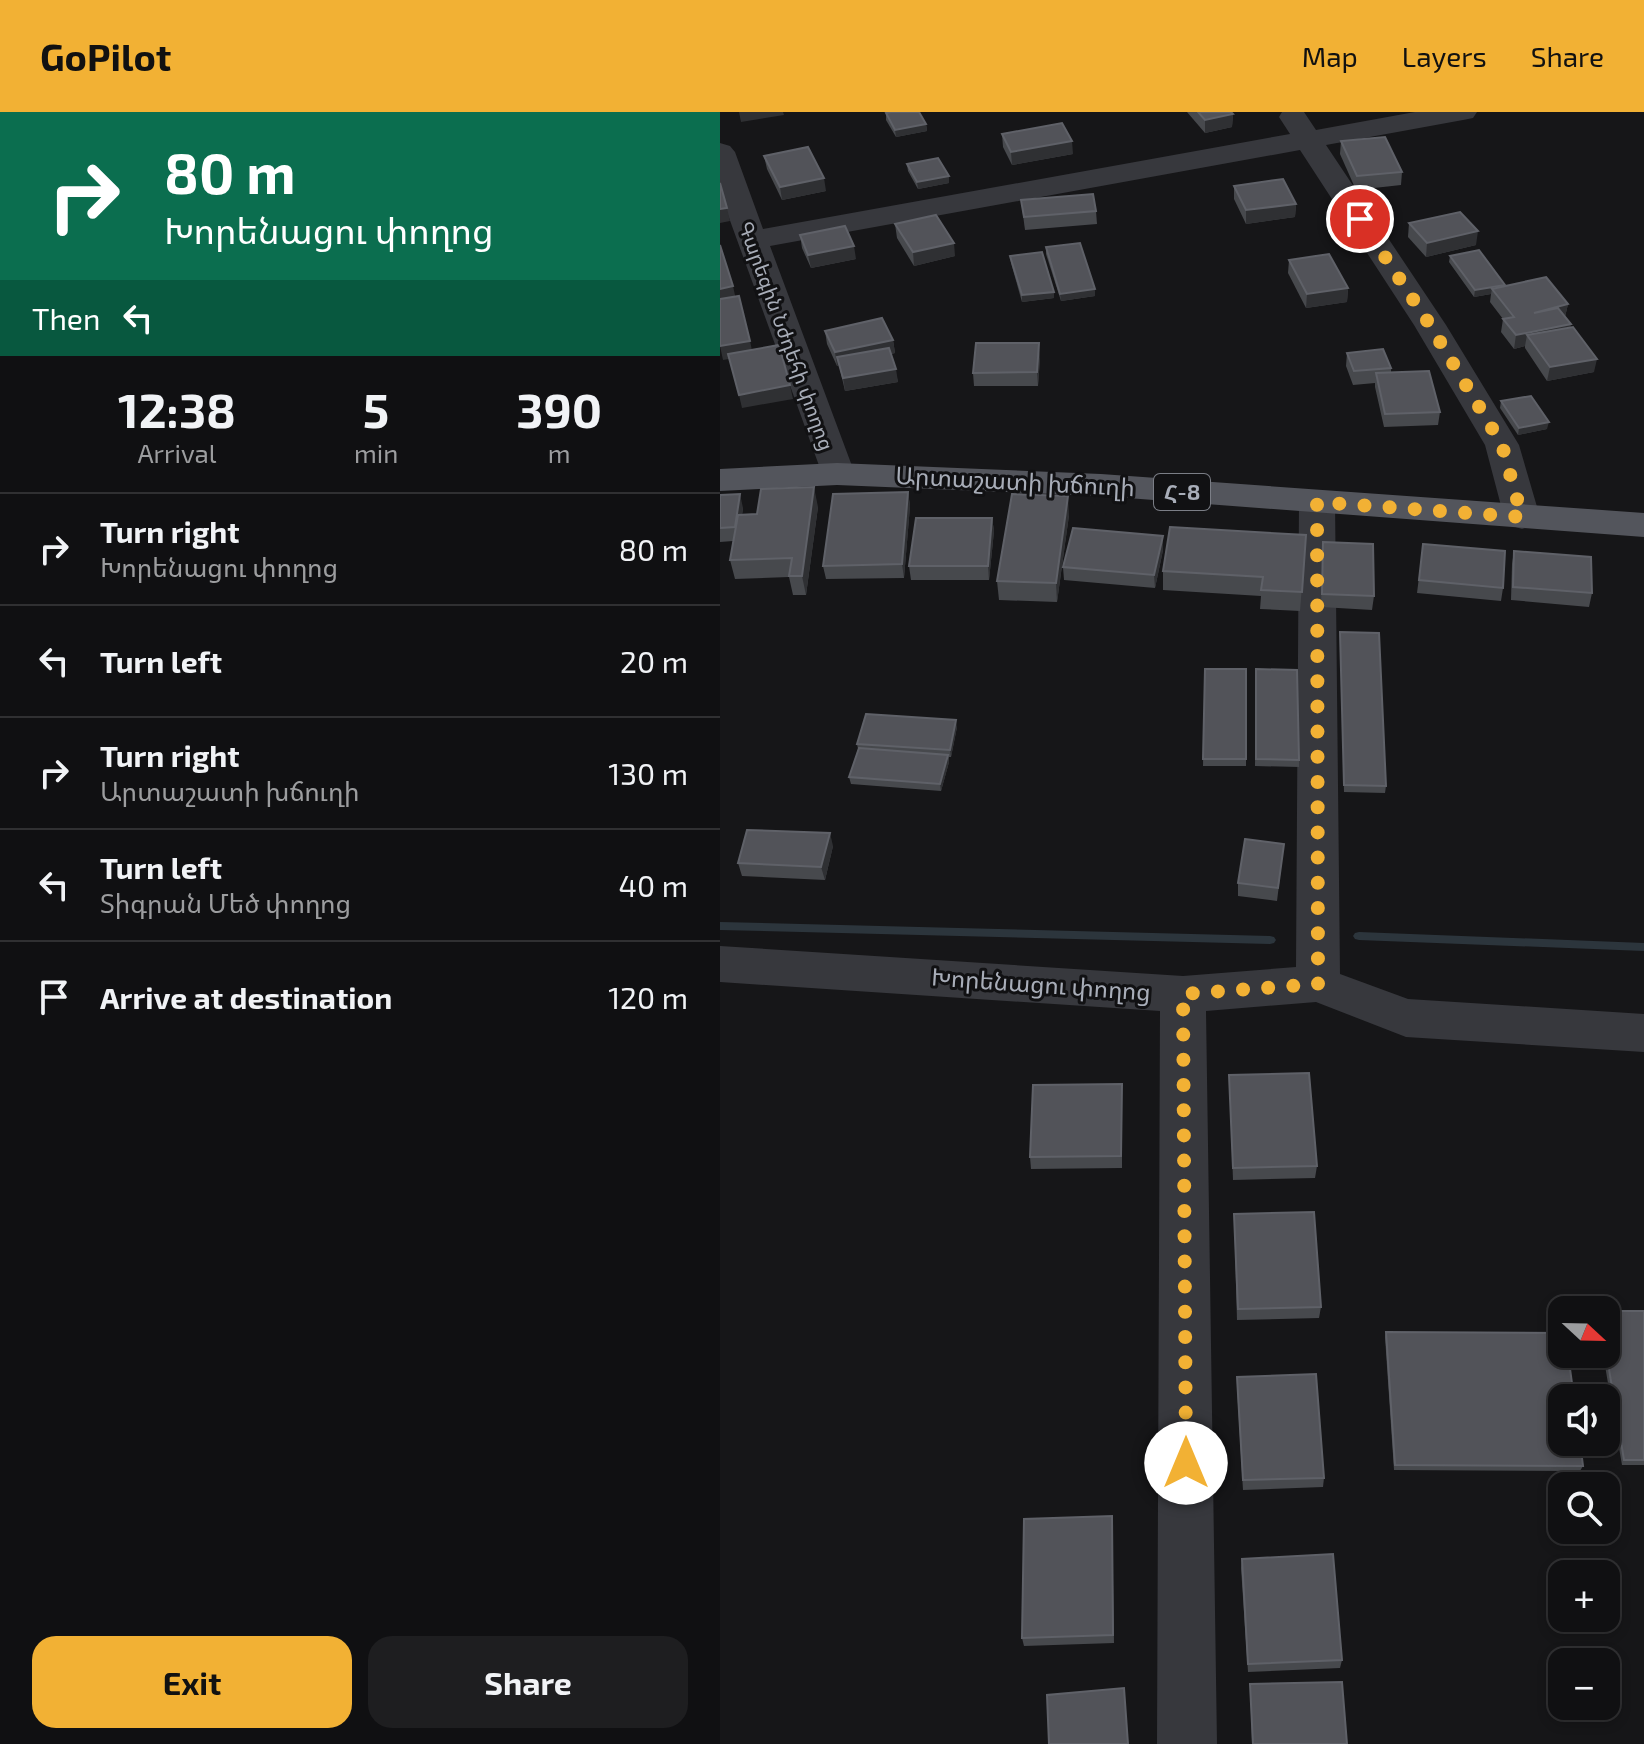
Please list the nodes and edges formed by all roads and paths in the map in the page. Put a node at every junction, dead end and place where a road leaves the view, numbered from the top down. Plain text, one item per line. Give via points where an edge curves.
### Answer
1 (1290, 112) edge
2 (1463, 112) edge
3 (1308, 140) junction
4 (720, 152) edge
5 (751, 240) junction
6 (837, 474) junction
7 (720, 480) edge
8 (1317, 502) junction
9 (1522, 517) junction
10 (1644, 525) edge
11 (720, 964) edge
12 (1318, 984) junction
13 (1183, 994) junction
14 (1644, 1033) edge
15 (1187, 1744) edge

1 - 3 street
2 - 3 street
3 - 5 street
3 - 9 street via 1502,445
4 - 5 street, Գարեգին Նժդեհի փողոց
5 - 6 street, Գարեգին Նժդեհի փողոց
6 - 7 main road, Արտաշատի խճուղի / Հ-8
6 - 8 main road, Արտաշատի խճուղի / Հ-8 via 1101,485
8 - 9 main road, Արտաշատի խճուղի / Հ-8
8 - 12 street
9 - 10 main road, Արտաշատի խճուղի / Հ-8
11 - 13 street, Խորենացու փողոց
12 - 13 street, Խորենացու փողոց
12 - 14 street, Խորենացու փողոց via 1406,1018
13 - 15 street

